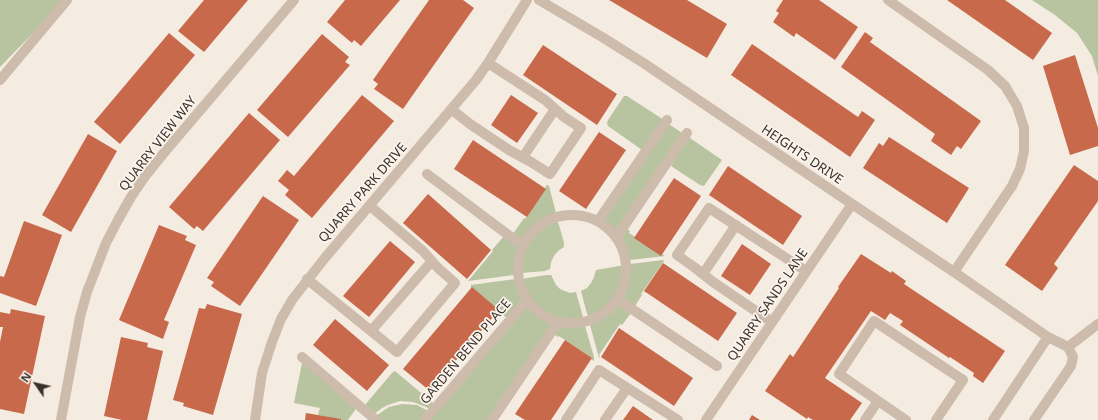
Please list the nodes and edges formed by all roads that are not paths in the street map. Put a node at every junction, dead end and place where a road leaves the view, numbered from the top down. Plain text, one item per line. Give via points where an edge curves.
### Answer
1 (67, 0) edge
2 (294, 0) edge
3 (527, 0) edge
4 (539, 0) edge
5 (888, 0) edge
6 (488, 63) junction
7 (0, 80) edge
8 (451, 109) junction
9 (555, 109) junction
10 (667, 120) dead end
11 (687, 133) dead end
12 (523, 158) junction
13 (427, 174) dead end
14 (852, 204) junction
15 (370, 206) junction
16 (598, 221) junction
17 (736, 225) junction
18 (616, 238) junction
19 (523, 246) junction
20 (432, 261) junction
21 (806, 271) junction
22 (954, 272) junction
23 (703, 274) junction
24 (307, 280) junction
25 (617, 299) junction
26 (527, 300) junction
27 (558, 322) junction
28 (772, 322) junction
29 (1098, 324) edge
30 (371, 331) junction
31 (1048, 337) junction
32 (1068, 347) junction
33 (302, 357) dead end
34 (717, 366) dead end
35 (627, 388) junction
36 (878, 401) junction
37 (61, 420) edge
38 (255, 420) edge
39 (376, 420) edge
40 (426, 420) edge
41 (492, 420) edge
42 (566, 420) edge
43 (605, 420) edge
44 (678, 420) edge
45 (706, 420) edge
46 (865, 420) edge
47 (906, 420) edge
48 (936, 420) edge
49 (993, 420) edge
50 (1034, 420) edge

1 - 7 street
2 - 37 street, QUARRY VIEW WAY via 158,160 118,220 103,249 87,292
3 - 6 street, QUARRY PARK DRIVE
4 - 14 street, HEIGHTS DRIVE via 645,64
5 - 22 street via 988,70 1005,86 1017,106 1024,128 1024,151 1020,169 1012,186
6 - 8 street, QUARRY PARK DRIVE
6 - 9 street
8 - 12 street
8 - 15 street, QUARRY PARK DRIVE
9 - 12 street
9 - 12 street via 581,128 550,174
10 - 16 street
11 - 18 street
13 - 19 street
14 - 21 street, QUARRY SANDS LANE
14 - 22 street, HEIGHTS DRIVE
15 - 20 street
15 - 24 street, QUARRY PARK DRIVE
16 - 18 street, GARDEN BEND PLACE
16 - 19 street, GARDEN BEND PLACE via 579,215 558,217 538,227
17 - 21 street
17 - 23 street
17 - 23 street via 709,208 677,255
18 - 25 street, GARDEN BEND PLACE via 626,263 625,282
19 - 26 street, GARDEN BEND PLACE via 518,277
20 - 30 street
20 - 30 street via 456,283 396,352
21 - 28 street, QUARRY SANDS LANE
22 - 31 street, HEIGHTS DRIVE
23 - 28 street
24 - 30 street
24 - 38 street, QUARRY PARK DRIVE via 281,319 272,342 262,373
25 - 27 street, GARDEN BEND PLACE via 604,313 587,322
25 - 34 street
26 - 27 street, GARDEN BEND PLACE via 540,314
26 - 40 street, GARDEN BEND PLACE
27 - 41 street
28 - 45 street, QUARRY SANDS LANE
29 - 32 street
31 - 32 street, HEIGHTS DRIVE
31 - 49 street
32 - 50 street via 1073,356 1071,366
33 - 39 street
35 - 42 street via 599,370
35 - 43 street
35 - 44 street
36 - 46 street
36 - 47 street
36 - 48 street via 839,374 874,321 962,380

